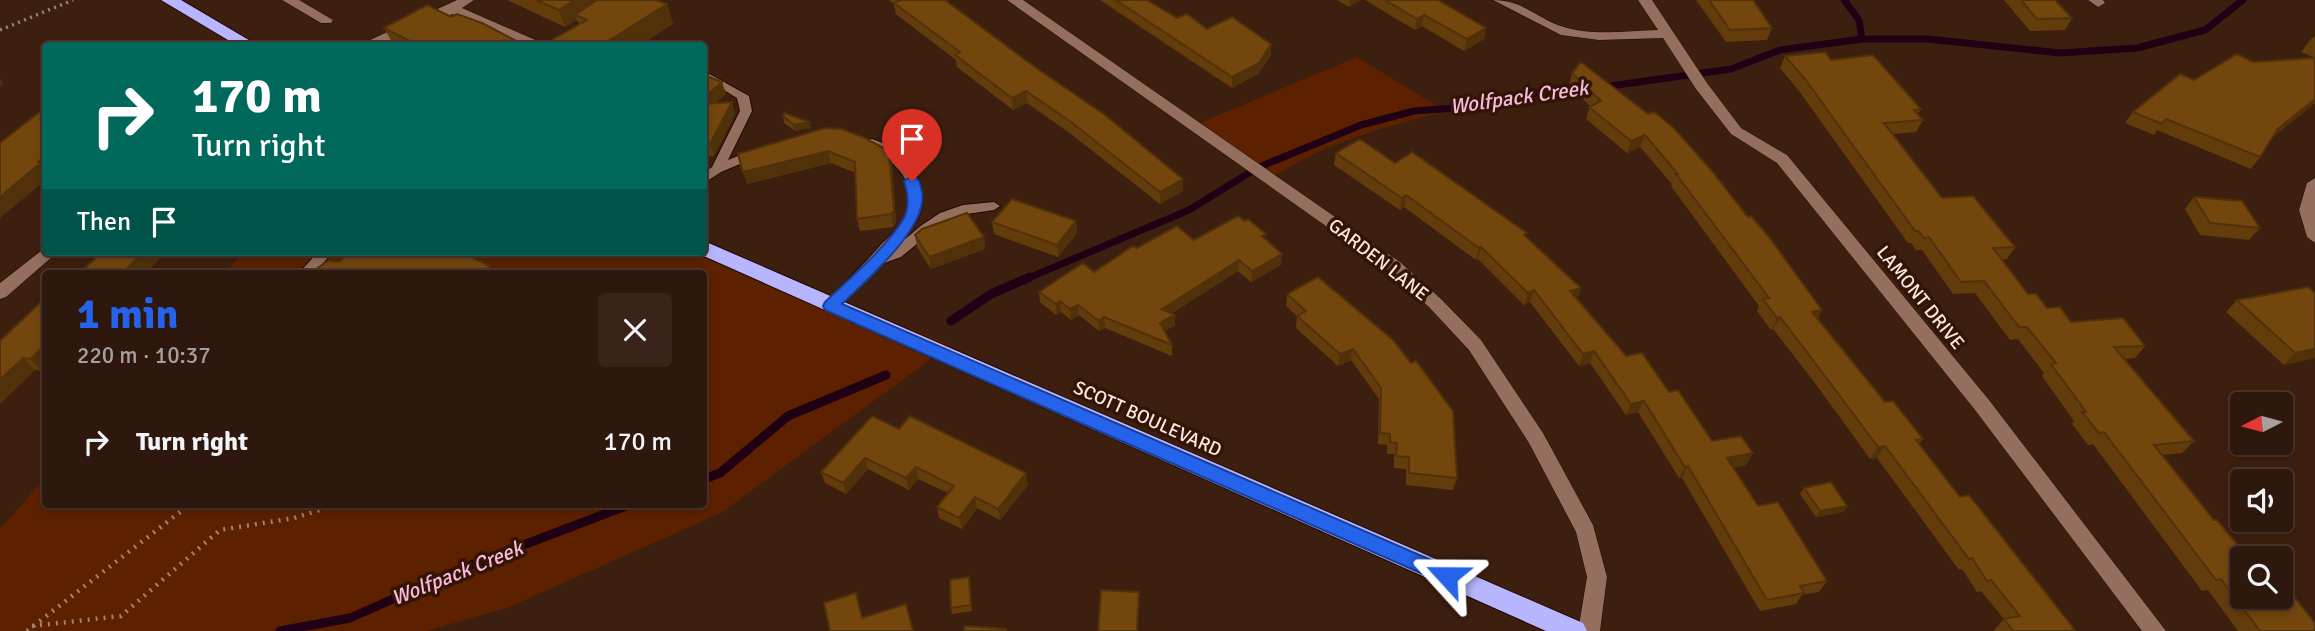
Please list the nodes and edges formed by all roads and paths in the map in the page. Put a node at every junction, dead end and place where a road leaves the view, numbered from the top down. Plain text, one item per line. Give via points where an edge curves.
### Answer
1 (73, 0) edge
2 (169, 0) edge
3 (289, 0) edge
4 (467, 0) edge
5 (1014, 0) edge
6 (1500, 0) edge
7 (1645, 0) edge
8 (452, 9) junction
9 (326, 20) dead end
10 (0, 30) edge
11 (1666, 34) junction
12 (244, 42) edge
13 (374, 42) edge
14 (532, 42) edge
15 (707, 76) edge
16 (863, 139) edge
17 (768, 148) edge
18 (717, 169) junction
19 (707, 177) edge
20 (2315, 183) edge
21 (994, 206) dead end
22 (2315, 237) edge
23 (707, 249) edge
24 (42, 256) edge
25 (322, 256) edge
26 (876, 261) junction
27 (309, 270) edge
28 (0, 293) edge
29 (831, 306) junction
30 (184, 508) edge
31 (326, 508) edge
32 (29, 629) edge
33 (1574, 631) edge
34 (1589, 631) edge
35 (2155, 631) edge

1 - 10 path
2 - 12 highway
3 - 9 street
4 - 8 street
5 - 34 street, GARDEN LANE via 1394,266 1475,345 1536,438 1586,531 1597,577
6 - 11 street via 1561,31 1599,36
7 - 11 street, LAMONT DRIVE
8 - 13 street
8 - 14 street
11 - 35 street, LAMONT DRIVE via 1736,131 1782,159 1982,405
15 - 18 lane via 743,96 746,111
16 - 26 lane via 907,166 916,196 911,218
17 - 18 lane
18 - 19 lane
20 - 22 street via 2306,215
21 - 26 lane via 945,215 901,254
23 - 29 highway, SCOTT BOULEVARD
24 - 28 street
25 - 27 lane
26 - 29 lane
29 - 33 highway, SCOTT BOULEVARD
30 - 32 path
31 - 32 path via 220,530 121,616

